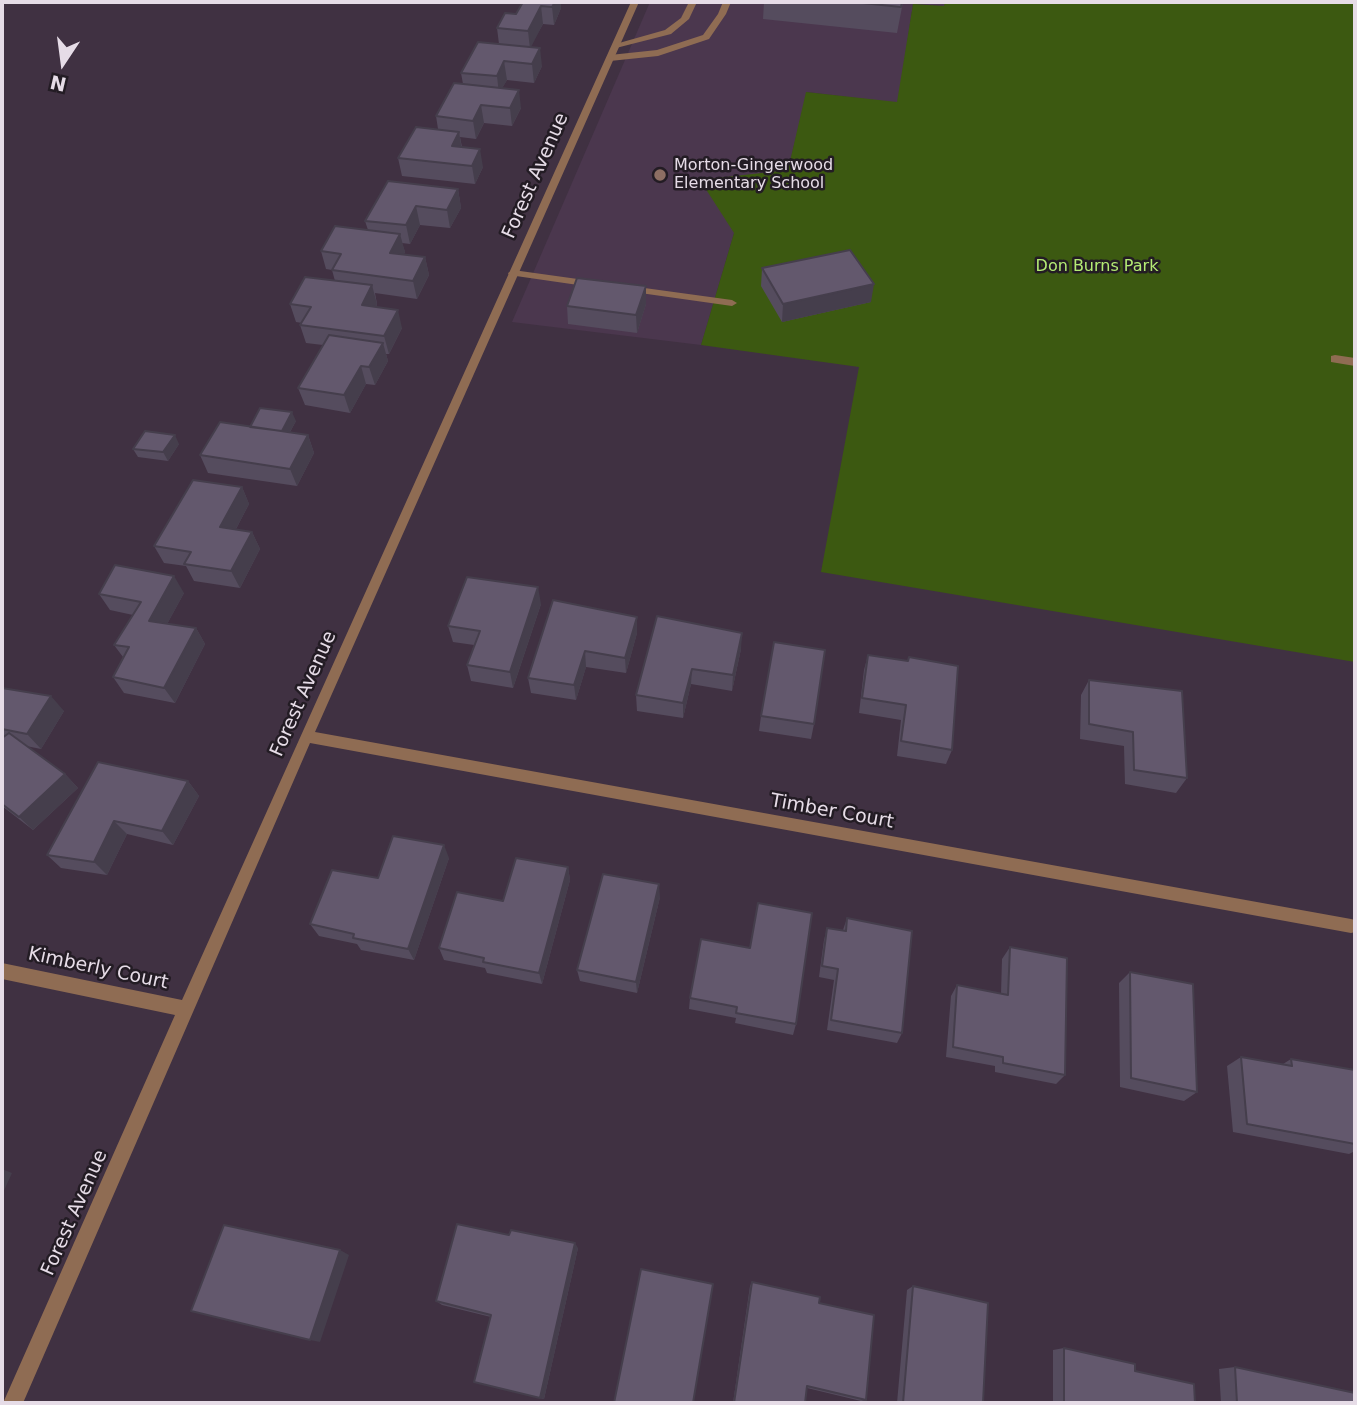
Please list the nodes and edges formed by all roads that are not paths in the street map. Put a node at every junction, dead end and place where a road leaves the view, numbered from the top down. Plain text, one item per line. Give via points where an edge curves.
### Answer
1 (635, 2) edge
2 (693, 2) edge
3 (727, 2) edge
4 (613, 52) junction
5 (513, 273) junction
6 (608, 286) edge
7 (622, 288) edge
8 (732, 303) dead end
9 (1335, 359) dead end
10 (1355, 362) edge
11 (306, 736) junction
12 (1351, 926) dead end
13 (2, 971) edge
14 (185, 1009) junction
15 (13, 1403) edge

1 - 4 street, Forest Avenue
2 - 4 street via 685,19 668,32
3 - 4 street via 706,37 658,53
4 - 5 street, Forest Avenue
5 - 6 street
5 - 11 street, Forest Avenue
7 - 8 street
9 - 10 street
11 - 12 street, Timber Court
11 - 14 street, Forest Avenue
13 - 14 street, Kimberly Court
14 - 15 street, Forest Avenue

